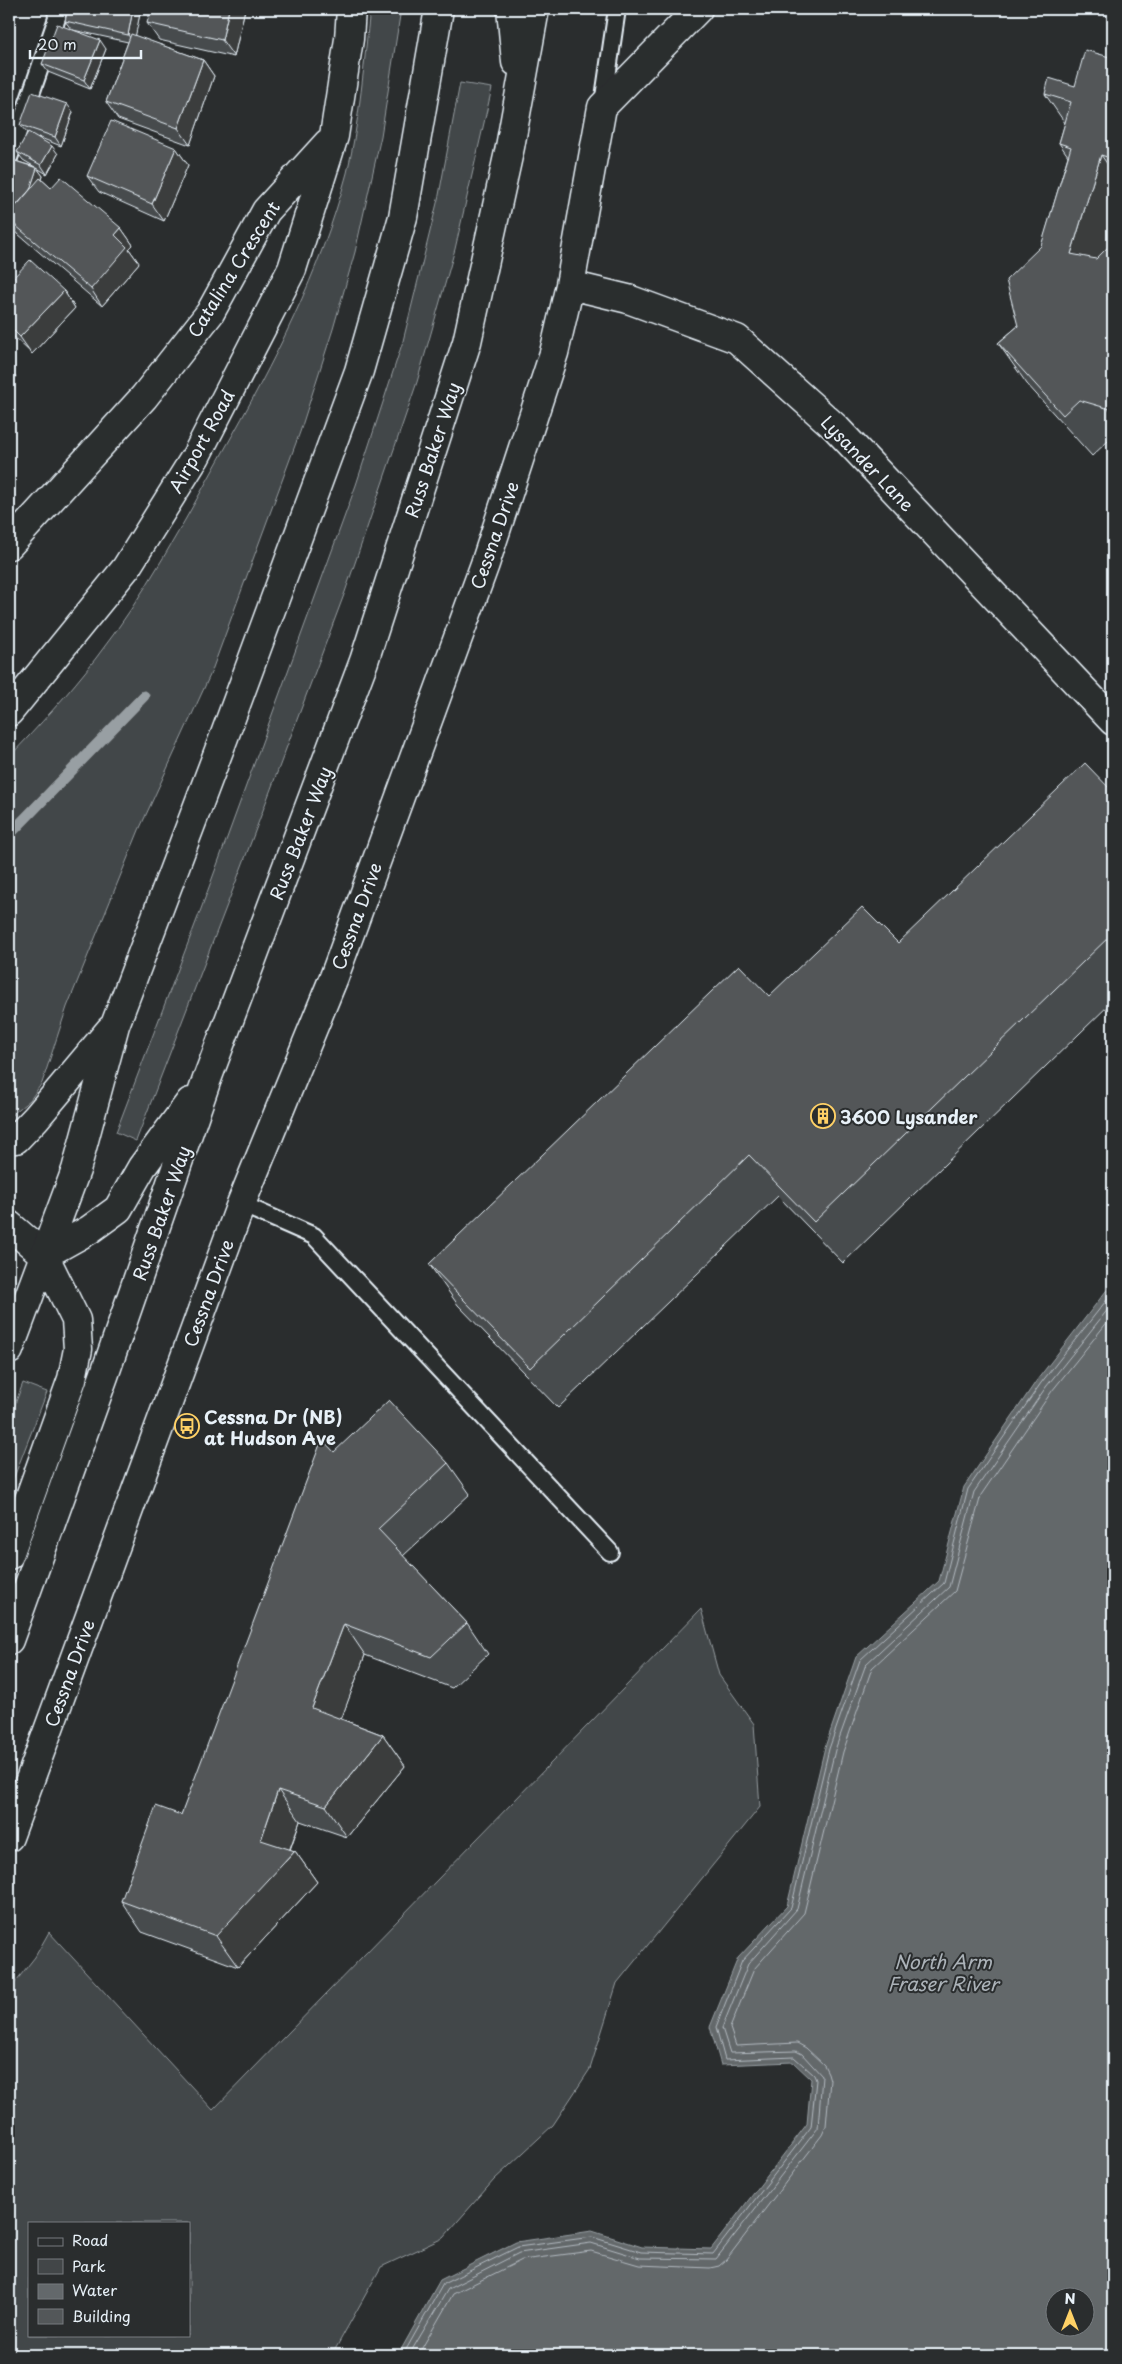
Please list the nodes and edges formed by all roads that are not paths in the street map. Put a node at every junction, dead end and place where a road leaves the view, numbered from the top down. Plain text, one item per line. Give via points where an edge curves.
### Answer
1 (56, 9) edge
2 (351, 9) edge
3 (439, 9) edge
4 (511, 9) edge
5 (535, 9) edge
6 (617, 9) edge
7 (698, 9) edge
8 (519, 96) junction
9 (602, 107) junction
10 (334, 136) junction
11 (9, 158) edge
12 (570, 285) junction
13 (9, 545) edge
14 (9, 712) edge
15 (1113, 721) edge
16 (115, 1025) junction
17 (207, 1079) junction
18 (9, 1140) edge
19 (241, 1204) junction
20 (9, 1225) edge
21 (44, 1255) junction
22 (9, 1350) edge
23 (610, 1552) dead end
24 (9, 1555) edge
25 (9, 1640) edge
26 (9, 1837) edge

1 - 11 lane via 57,18
2 - 10 street
3 - 16 street via 402,216 359,371
4 - 8 street
5 - 8 street, Russ Baker Way
6 - 9 lane
7 - 9 street
8 - 17 street, Russ Baker Way via 467,342 364,661
9 - 12 street, Cessna Drive
10 - 13 street, Catalina Crescent via 266,211 210,313 144,397
10 - 14 street, Airport Road via 292,269 196,456 126,568
12 - 15 street, Lysander Lane via 628,299 736,339 836,428
12 - 19 street, Cessna Drive via 554,354 485,564 334,977
16 - 18 street via 36,1118 16,1139
16 - 21 street via 76,1170
17 - 21 street via 142,1167 118,1208 89,1230
17 - 25 street, Russ Baker Way
19 - 23 lane via 314,1236
19 - 26 street, Cessna Drive
20 - 21 street
21 - 22 street
21 - 24 street via 76,1320 78,1349 72,1379

